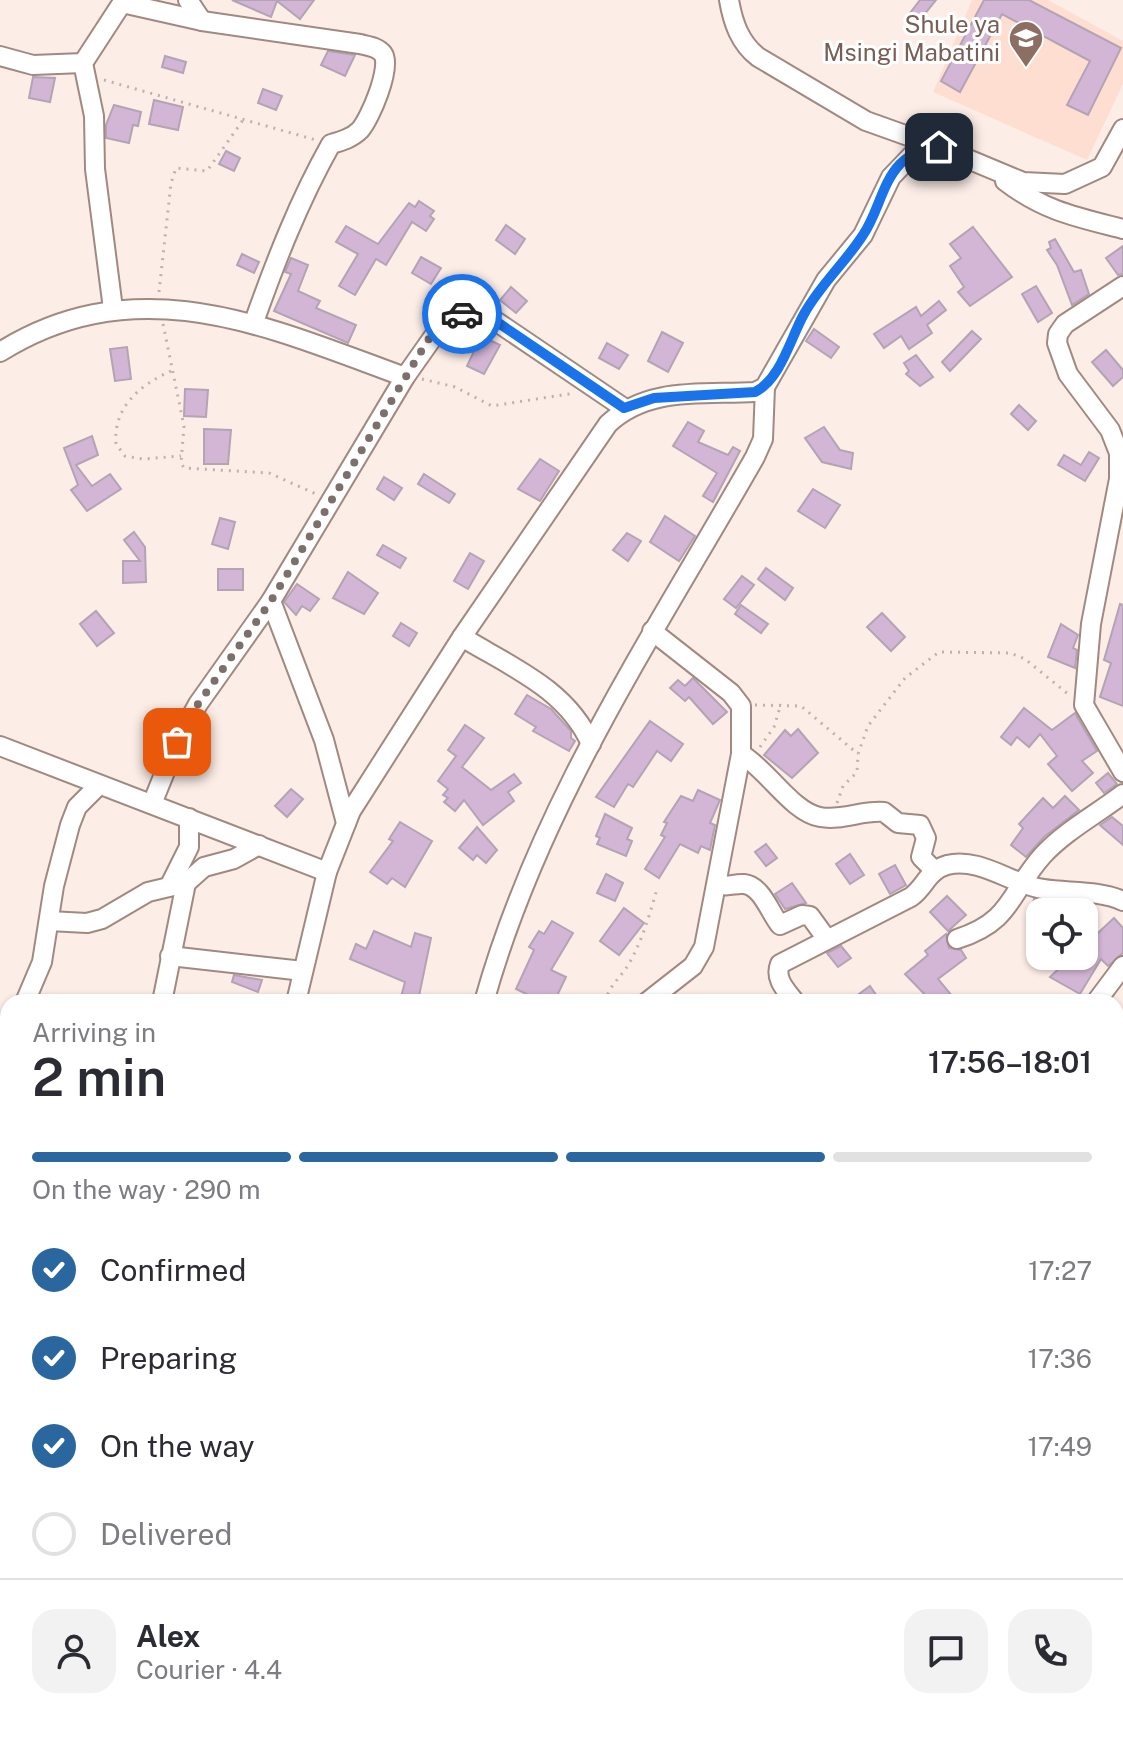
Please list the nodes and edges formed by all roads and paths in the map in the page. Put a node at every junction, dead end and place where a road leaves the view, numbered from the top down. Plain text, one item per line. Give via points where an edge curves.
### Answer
1 (188, 0) edge
2 (729, 0) edge
3 (119, 1) edge
4 (202, 21) junction
5 (0, 56) edge
6 (83, 63) junction
7 (243, 120) junction
8 (1123, 129) edge
9 (331, 144) junction
10 (939, 147) junction
11 (993, 172) junction
12 (1123, 229) edge
13 (1123, 286) edge
14 (159, 308) junction
15 (113, 309) junction
16 (254, 322) junction
17 (0, 352) edge
18 (171, 371) junction
19 (405, 377) junction
20 (765, 387) junction
21 (594, 388) junction
22 (624, 408) junction
23 (181, 456) junction
24 (330, 502) junction
25 (271, 601) junction
26 (652, 631) junction
27 (462, 637) junction
28 (781, 704) junction
29 (1084, 705) junction
30 (741, 706) junction
31 (591, 744) junction
32 (0, 746) edge
33 (858, 754) junction
34 (746, 757) junction
35 (1123, 772) edge
36 (99, 785) junction
37 (1123, 794) edge
38 (152, 804) junction
39 (189, 818) junction
40 (834, 818) junction
41 (346, 823) junction
42 (259, 845) junction
43 (935, 871) junction
44 (327, 872) junction
45 (1023, 882) junction
46 (178, 884) junction
47 (718, 884) junction
48 (657, 889) dead end
49 (1123, 901) edge
50 (49, 921) junction
51 (826, 938) junction
52 (957, 939) dead end
53 (170, 956) junction
54 (1123, 966) edge
55 (303, 971) junction
56 (28, 994) edge
57 (163, 994) edge
58 (298, 994) edge
59 (487, 994) edge
60 (608, 994) edge
61 (656, 994) edge
62 (789, 994) edge
63 (1102, 994) edge

1 - 4 street
2 - 10 street via 739,35 758,57 866,121
3 - 4 street
3 - 6 street
4 - 9 street via 331,39 385,55 387,65 371,114 350,138
5 - 6 street via 33,65
6 - 7 path via 112,84
6 - 15 street via 94,116 95,169
7 - 9 path
7 - 14 path via 207,171 182,166 173,174
8 - 11 street via 1102,167 1065,184 1042,186
9 - 16 street via 285,234
10 - 11 street
10 - 20 street via 915,152 891,177 863,235 819,291
11 - 12 street via 1055,212
13 - 29 street via 1084,309 1058,334 1068,374 1110,430 1119,453 1119,479 1091,624
14 - 15 street
14 - 16 street
14 - 18 path
15 - 17 street via 74,319
16 - 19 street
18 - 23 path via 184,426
18 - 23 path via 135,392 119,422 116,444 125,456
19 - 21 path via 455,387 492,406
19 - 21 street via 443,323 462,314 494,320
19 - 24 street
20 - 22 street via 654,398
20 - 26 street via 763,439 755,457
21 - 22 street
22 - 27 street
23 - 24 path via 184,468 269,473
24 - 25 street
25 - 38 street via 198,704
25 - 41 street via 324,740
26 - 30 street
26 - 31 street
27 - 31 street via 570,707
27 - 41 street
28 - 30 path
28 - 33 path via 801,706
28 - 34 path via 769,735
29 - 33 path via 1010,653 939,652 905,678 868,726
29 - 35 street
30 - 34 street
31 - 59 street via 535,861
32 - 36 street
33 - 40 path via 857,772 843,786
34 - 40 street via 806,813
34 - 47 street
36 - 38 street
36 - 50 street via 77,807 70,825
37 - 45 street via 1049,849
38 - 39 street
39 - 42 street
39 - 46 street via 190,844
40 - 43 street via 874,811 898,823 920,825 926,838 921,857
41 - 44 street
42 - 44 street
42 - 46 street via 204,867
43 - 45 street via 964,862
43 - 51 street via 911,897
44 - 55 street
45 - 49 street
45 - 52 street via 1002,915
46 - 50 street via 148,892 102,919
46 - 53 street
47 - 51 street via 754,888 780,925 810,916
47 - 61 street via 699,958
48 - 60 path via 632,958
50 - 56 street via 42,962
51 - 62 street via 780,964 777,972
53 - 55 street
53 - 57 street
54 - 63 street
55 - 58 street

